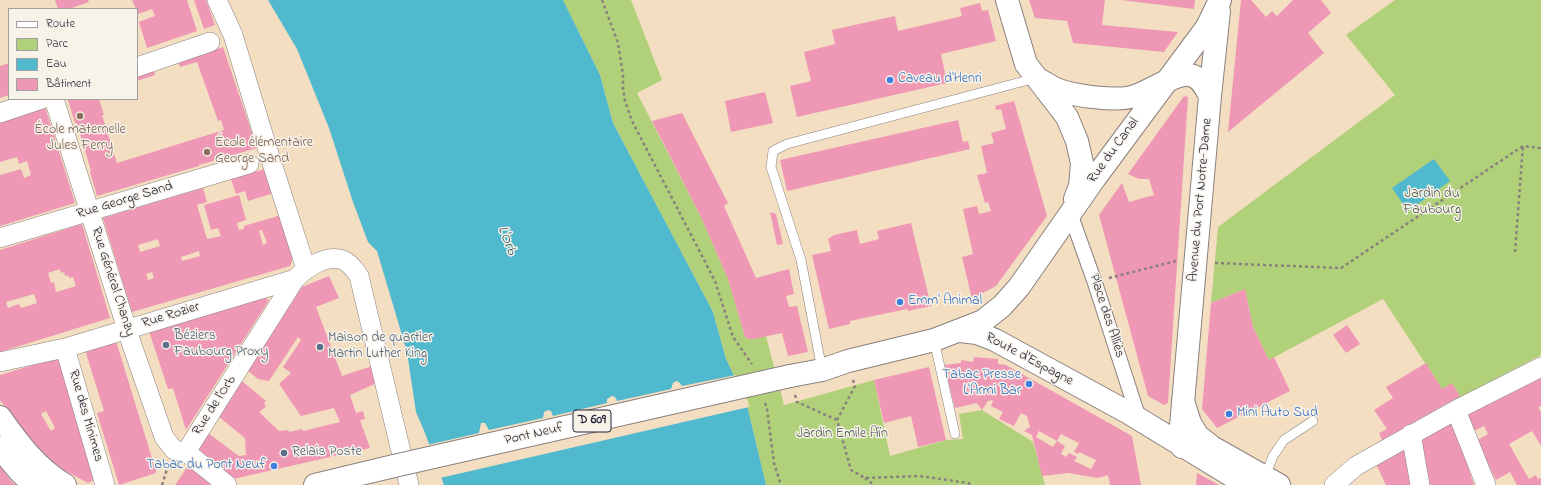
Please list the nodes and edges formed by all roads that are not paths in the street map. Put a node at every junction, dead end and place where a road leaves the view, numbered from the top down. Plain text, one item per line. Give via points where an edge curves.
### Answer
1 (217, 0) edge
2 (1007, 0) edge
3 (1220, 0) edge
4 (210, 42) dead end
5 (138, 67) edge
6 (1036, 78) junction
7 (1163, 84) junction
8 (1210, 96) junction
9 (39, 100) edge
10 (54, 100) edge
11 (0, 113) edge
12 (250, 164) dead end
13 (90, 211) junction
14 (1070, 214) junction
15 (0, 238) edge
16 (300, 274) junction
17 (127, 329) junction
18 (960, 331) junction
19 (934, 340) junction
20 (65, 348) junction
21 (0, 362) edge
22 (1541, 366) edge
23 (822, 370) junction
24 (790, 376) joint
25 (1183, 401) junction
26 (1456, 410) junction
27 (0, 418) edge
28 (1139, 419) junction
29 (1312, 421) dead end
30 (955, 434) dead end
31 (1411, 434) junction
32 (1182, 447) junction
33 (0, 448) edge
34 (186, 452) junction
35 (1264, 483) edge
36 (34, 485) edge
37 (65, 485) edge
38 (105, 485) edge
39 (227, 485) edge
40 (316, 485) edge
41 (410, 485) edge
42 (1334, 485) edge
43 (1420, 485) edge
44 (1486, 485) edge

1 - 16 street via 233,35 270,157
2 - 6 main road via 1026,64
3 - 7 main road, Avenue du Port Notre-Dame via 1207,27
3 - 8 main road, Avenue du Port Notre-Dame
4 - 5 street
6 - 7 main road via 1057,90 1104,99 1134,97
6 - 14 main road via 1067,118 1077,141 1082,163 1080,186
6 - 23 lane via 787,144 773,152 771,167 801,260
7 - 8 main road, Rue du Canal via 1178,76 1190,75 1202,81
7 - 14 main road, Rue du Canal
8 - 25 main road, Avenue du Port Notre-Dame
9 - 11 street
10 - 13 street, Rue Général Chanzy
12 - 13 street, Rue George Sand
13 - 15 street, Rue George Sand
13 - 17 street, Rue Général Chanzy
14 - 18 main road, Rue du Canal via 1019,287 1002,306 983,320
14 - 28 street, Place des Alliés via 1096,283
16 - 17 street, Rue Rozier
16 - 34 street, Rue de l'Orb
16 - 41 street, Rue Rozier via 329,259 343,260 354,268 359,276
17 - 20 street, Rue Rozier
17 - 34 street, Rue Général Chanzy via 164,437 174,450
18 - 19 main road, Route d'Espagne / D 609
18 - 28 main road, Route d'Espagne via 977,333 995,340
19 - 23 main road, Route d'Espagne / D 609
19 - 30 lane
20 - 21 street, Rue Rozier
20 - 38 street, Rue des Minimes
22 - 26 street
23 - 24 main road, Route d'Espagne / D 609
24 - 40 main road, Pont Neuf / D 609, bridge
25 - 32 main road, Avenue du Port Notre-Dame via 1180,437
25 - 35 main road, Avenue du Port Notre-Dame via 1190,423 1198,436
26 - 31 street
26 - 44 street
27 - 37 main road via 33,460
28 - 32 main road, Route d'Espagne
29 - 35 lane via 1284,440 1273,456
31 - 42 street via 1356,466
31 - 43 street
32 - 35 main road, Route d'Espagne
33 - 36 main road
34 - 39 street, Rue Général Chanzy

